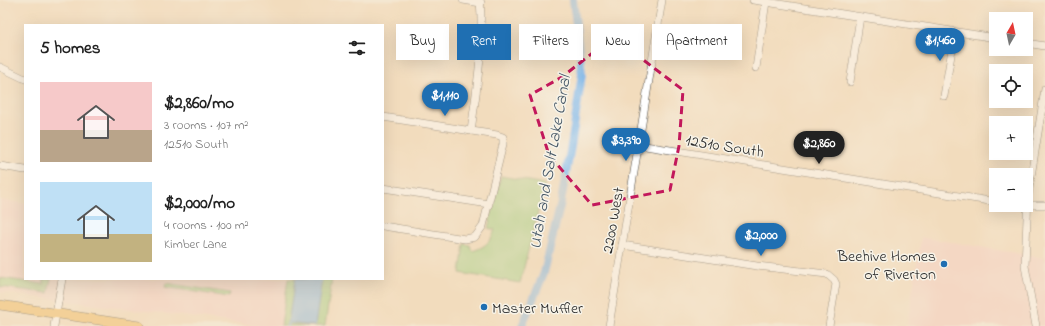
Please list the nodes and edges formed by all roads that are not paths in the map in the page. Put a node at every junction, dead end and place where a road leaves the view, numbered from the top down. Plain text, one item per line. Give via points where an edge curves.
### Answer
1 (463, 0) edge
2 (662, 0) edge
3 (753, 0) edge
4 (480, 1) edge
5 (766, 2) junction
6 (860, 17) junction
7 (955, 32) junction
8 (989, 37) edge
9 (1033, 44) edge
10 (1045, 46) edge
11 (0, 67) edge
12 (756, 68) dead end
13 (24, 79) edge
14 (850, 82) dead end
15 (1045, 93) edge
16 (944, 96) dead end
17 (384, 117) edge
18 (471, 131) junction
19 (639, 146) junction
20 (0, 166) edge
21 (1032, 168) edge
22 (24, 170) edge
23 (384, 188) edge
24 (989, 201) edge
25 (489, 204) junction
26 (1033, 205) edge
27 (1045, 205) edge
28 (1026, 212) edge
29 (384, 226) edge
30 (622, 245) junction
31 (62, 280) edge
32 (0, 305) edge
33 (56, 313) junction
34 (54, 326) edge
35 (139, 326) edge
36 (609, 326) edge
37 (829, 326) edge
38 (1036, 326) edge

1 - 4 street
2 - 19 street, 2200 West
3 - 5 street
4 - 18 street via 481,61
5 - 6 street
5 - 12 street
6 - 7 street
6 - 14 street
7 - 8 street
7 - 16 street
9 - 10 street
11 - 13 street
15 - 21 street
17 - 18 street
18 - 25 street via 503,137 502,153
19 - 24 street, 12510 South
19 - 30 street, 2200 West
20 - 22 street
23 - 25 street
25 - 29 street via 478,234 465,239
26 - 27 street
28 - 38 street via 1025,266
30 - 36 street, 2200 West
30 - 37 street via 827,274 836,284
31 - 33 street
32 - 33 main road
33 - 34 street
33 - 35 main road

